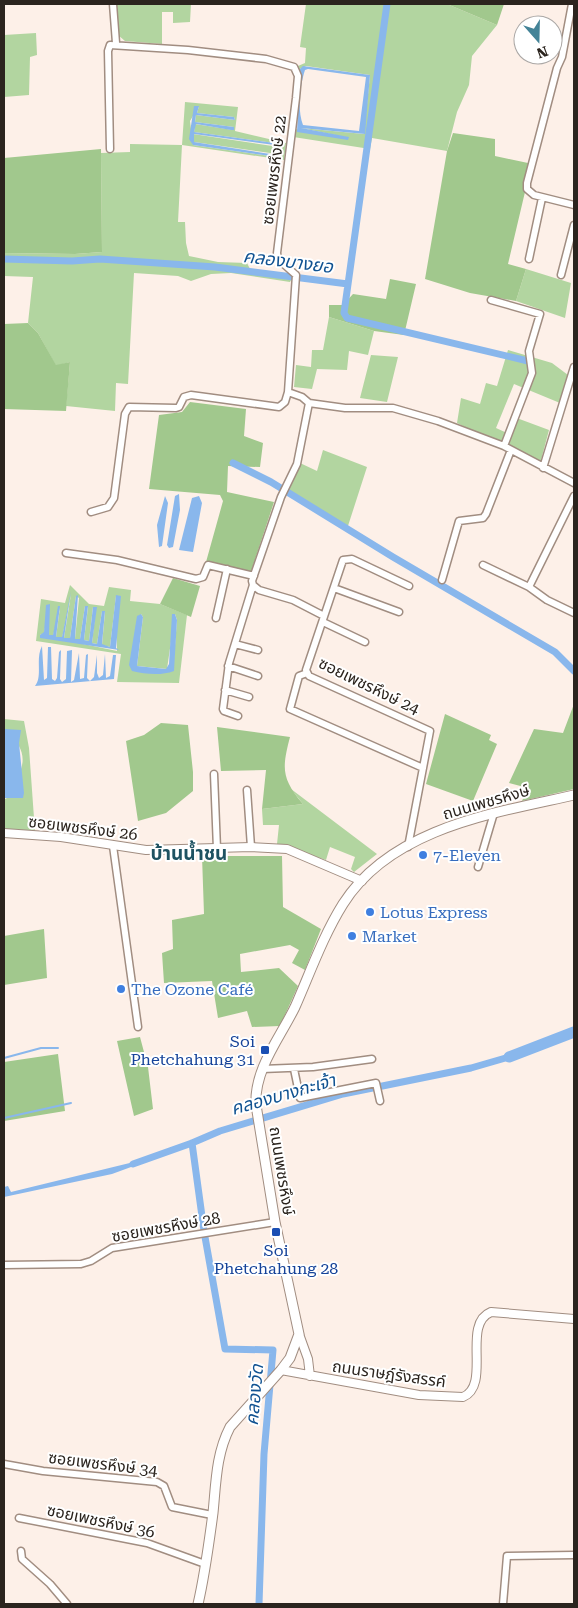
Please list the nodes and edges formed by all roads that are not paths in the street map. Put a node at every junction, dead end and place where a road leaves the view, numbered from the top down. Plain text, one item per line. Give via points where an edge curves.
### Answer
1 (114, 4) edge
2 (572, 4) edge
3 (566, 40) junction
4 (574, 41) edge
5 (116, 43) junction
6 (110, 149) dead end
7 (542, 198) junction
8 (574, 205) edge
9 (574, 225) edge
10 (529, 259) dead end
11 (561, 275) dead end
12 (492, 300) dead end
13 (574, 367) edge
14 (288, 392) junction
15 (309, 402) junction
16 (504, 446) junction
17 (511, 450) junction
18 (543, 468) junction
19 (574, 483) edge
20 (574, 496) edge
21 (91, 512) dead end
22 (66, 553) dead end
23 (483, 565) dead end
24 (227, 569) junction
25 (254, 576) junction
26 (442, 580) dead end
27 (253, 586) junction
28 (409, 586) dead end
29 (529, 587) junction
30 (334, 588) junction
31 (399, 612) dead end
32 (574, 613) edge
33 (216, 618) dead end
34 (324, 619) junction
35 (365, 642) dead end
36 (235, 644) junction
37 (258, 650) dead end
38 (228, 666) junction
39 (307, 673) junction
40 (258, 676) dead end
41 (225, 690) junction
42 (249, 697) dead end
43 (238, 716) dead end
44 (423, 768) junction
45 (214, 774) dead end
46 (247, 790) dead end
47 (574, 795) edge
48 (494, 813) junction
49 (4, 833) edge
50 (113, 846) junction
51 (251, 847) junction
52 (408, 847) junction
53 (217, 849) junction
54 (478, 867) dead end
55 (362, 881) junction
56 (138, 1027) dead end
57 (372, 1059) dead end
58 (262, 1069) junction
59 (294, 1069) junction
60 (380, 1101) dead end
61 (275, 1222) junction
62 (4, 1265) edge
63 (574, 1319) edge
64 (299, 1334) junction
65 (281, 1370) junction
66 (310, 1376) junction
67 (4, 1464) edge
68 (212, 1515) junction
69 (19, 1518) dead end
70 (20, 1552) dead end
71 (574, 1555) edge
72 (205, 1564) junction
73 (67, 1604) edge
74 (198, 1604) edge
75 (503, 1604) edge

1 - 5 street
2 - 3 street
3 - 4 street
3 - 7 street via 527,183 530,192
5 - 6 street via 110,44 108,51
5 - 14 street, ซอยเพชรหึงษ์ 22 via 266,59 294,67 298,76 296,98 277,253 278,259 296,278
7 - 8 street
7 - 10 street
9 - 11 street
12 - 16 street via 540,314 529,351 532,373
13 - 18 street
14 - 15 street
14 - 21 street via 285,402 279,407 191,395 184,397 176,408 129,408 125,414 114,498 108,507
15 - 16 street via 345,408 393,408
15 - 25 street via 297,464
16 - 17 street
17 - 18 street
17 - 26 street via 486,514 483,518 459,521
18 - 19 street
20 - 29 street
22 - 24 street via 117,560 196,579 203,577 208,565
23 - 29 street
24 - 25 street
24 - 33 street
25 - 27 street
27 - 34 street via 293,600
27 - 36 street
28 - 30 street, ซอยเพชรหึงษ์ 24 via 348,558 343,560
29 - 32 street
30 - 31 street
30 - 34 street, ซอยเพชรหึงษ์ 24
34 - 35 street
34 - 39 street, ซอยเพชรหึงษ์ 24
36 - 37 street
36 - 38 street
38 - 40 street
38 - 41 street
39 - 44 street, ซอยเพชรหึงษ์ 24 via 428,730 431,734
39 - 44 street via 299,676 289,708 292,711
41 - 42 street
41 - 43 street via 224,711
44 - 52 street, ซอยเพชรหึงษ์ 24
45 - 53 street
46 - 51 street
47 - 48 main road, ถนนเพชรหึงษ์
48 - 52 main road, ถนนเพชรหึงษ์ via 437,832
48 - 54 street
49 - 50 street, ซอยเพชรหึงษ์ 26 via 61,837
50 - 53 street, ซอยเพชรหึงษ์ 26 via 146,850
50 - 56 street
51 - 53 street, ซอยเพชรหึงษ์ 26
51 - 55 street, ซอยเพชรหึงษ์ 26 via 293,851
52 - 55 main road, ถนนเพชรหึงษ์
55 - 58 main road, ถนนเพชรหึงษ์ via 332,924 287,1024
57 - 59 street
58 - 59 street
58 - 61 main road, ถนนเพชรหึงษ์ via 256,1087 256,1104
59 - 60 street via 300,1098 376,1083
61 - 62 street, ซอยเพชรหึงษ์ 28 via 112,1248 81,1264
61 - 64 main road, ถนนเพชรหึงษ์
63 - 66 street, ถนนราษฎ์รังสรรค์ via 491,1312 483,1315 478,1324 475,1383 469,1394 463,1397 419,1395
64 - 65 main road via 290,1358
64 - 66 street
65 - 66 street
65 - 68 main road via 230,1427 223,1441
67 - 68 street, ซอยเพชรหึงษ์ 34 via 157,1482 164,1486 172,1507
68 - 72 main road
69 - 72 street, ซอยเพชรหึงษ์ 36 via 147,1543
70 - 73 street via 22,1559
71 - 75 street via 507,1556
72 - 74 main road

